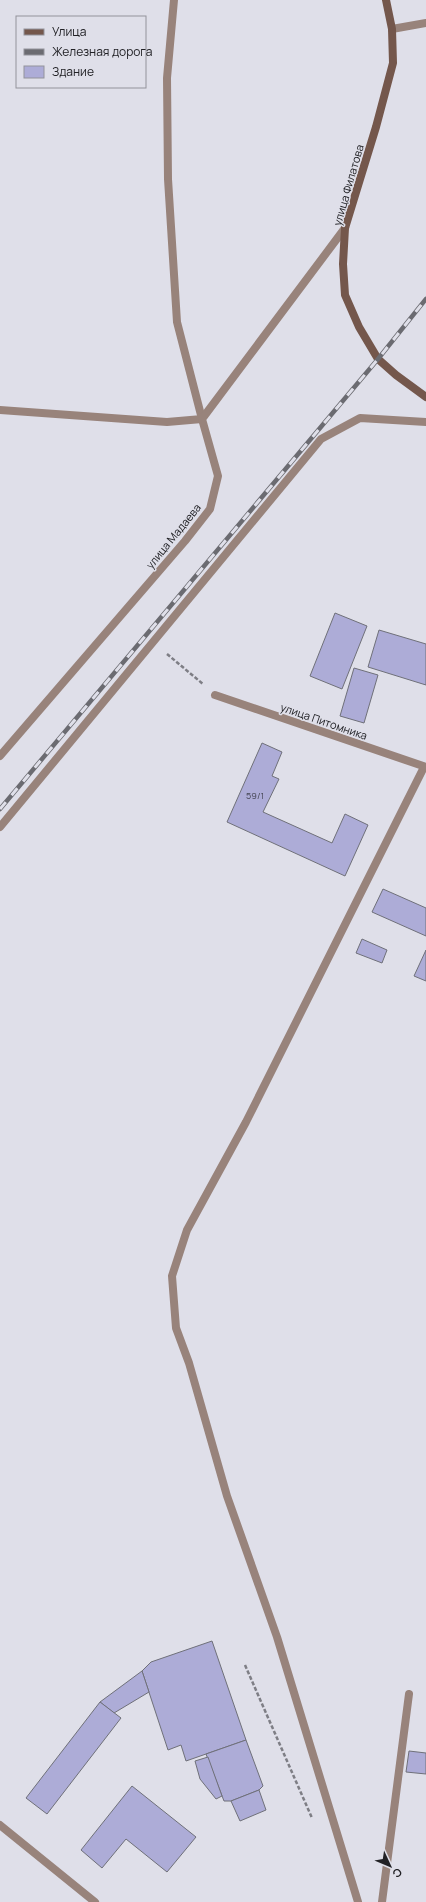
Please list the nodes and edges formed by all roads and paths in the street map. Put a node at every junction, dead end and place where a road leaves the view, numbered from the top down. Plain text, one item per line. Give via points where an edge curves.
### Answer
1 (174, 0) edge
2 (386, 0) edge
3 (426, 23) edge
4 (392, 29) junction
5 (345, 228) junction
6 (426, 397) edge
7 (0, 410) edge
8 (202, 419) junction
9 (426, 422) edge
10 (153, 643) junction
11 (215, 695) joint
12 (0, 756) edge
13 (425, 767) edge
14 (0, 827) edge
15 (245, 1665) dead end
16 (409, 1694) dead end
17 (313, 1820) dead end
18 (0, 1825) edge
19 (95, 1902) edge
20 (358, 1902) edge
21 (382, 1902) edge

1 - 8 street, улица Мадаева via 167,78 168,171 177,322
2 - 4 street, улица Филатова
3 - 4 street
4 - 5 street, улица Филатова via 393,63
5 - 6 street, улица Филатова via 345,295 358,327 378,359
5 - 8 street
7 - 8 street via 167,422
8 - 12 street, улица Мадаева via 218,476 210,509
9 - 10 street via 360,418 321,439
10 - 11 path
10 - 14 street
11 - 13 street, улица Питомника
13 - 20 street via 246,1122 187,1230 172,1276 176,1328 189,1363 227,1496 277,1637
15 - 17 path
16 - 21 street
18 - 19 street

